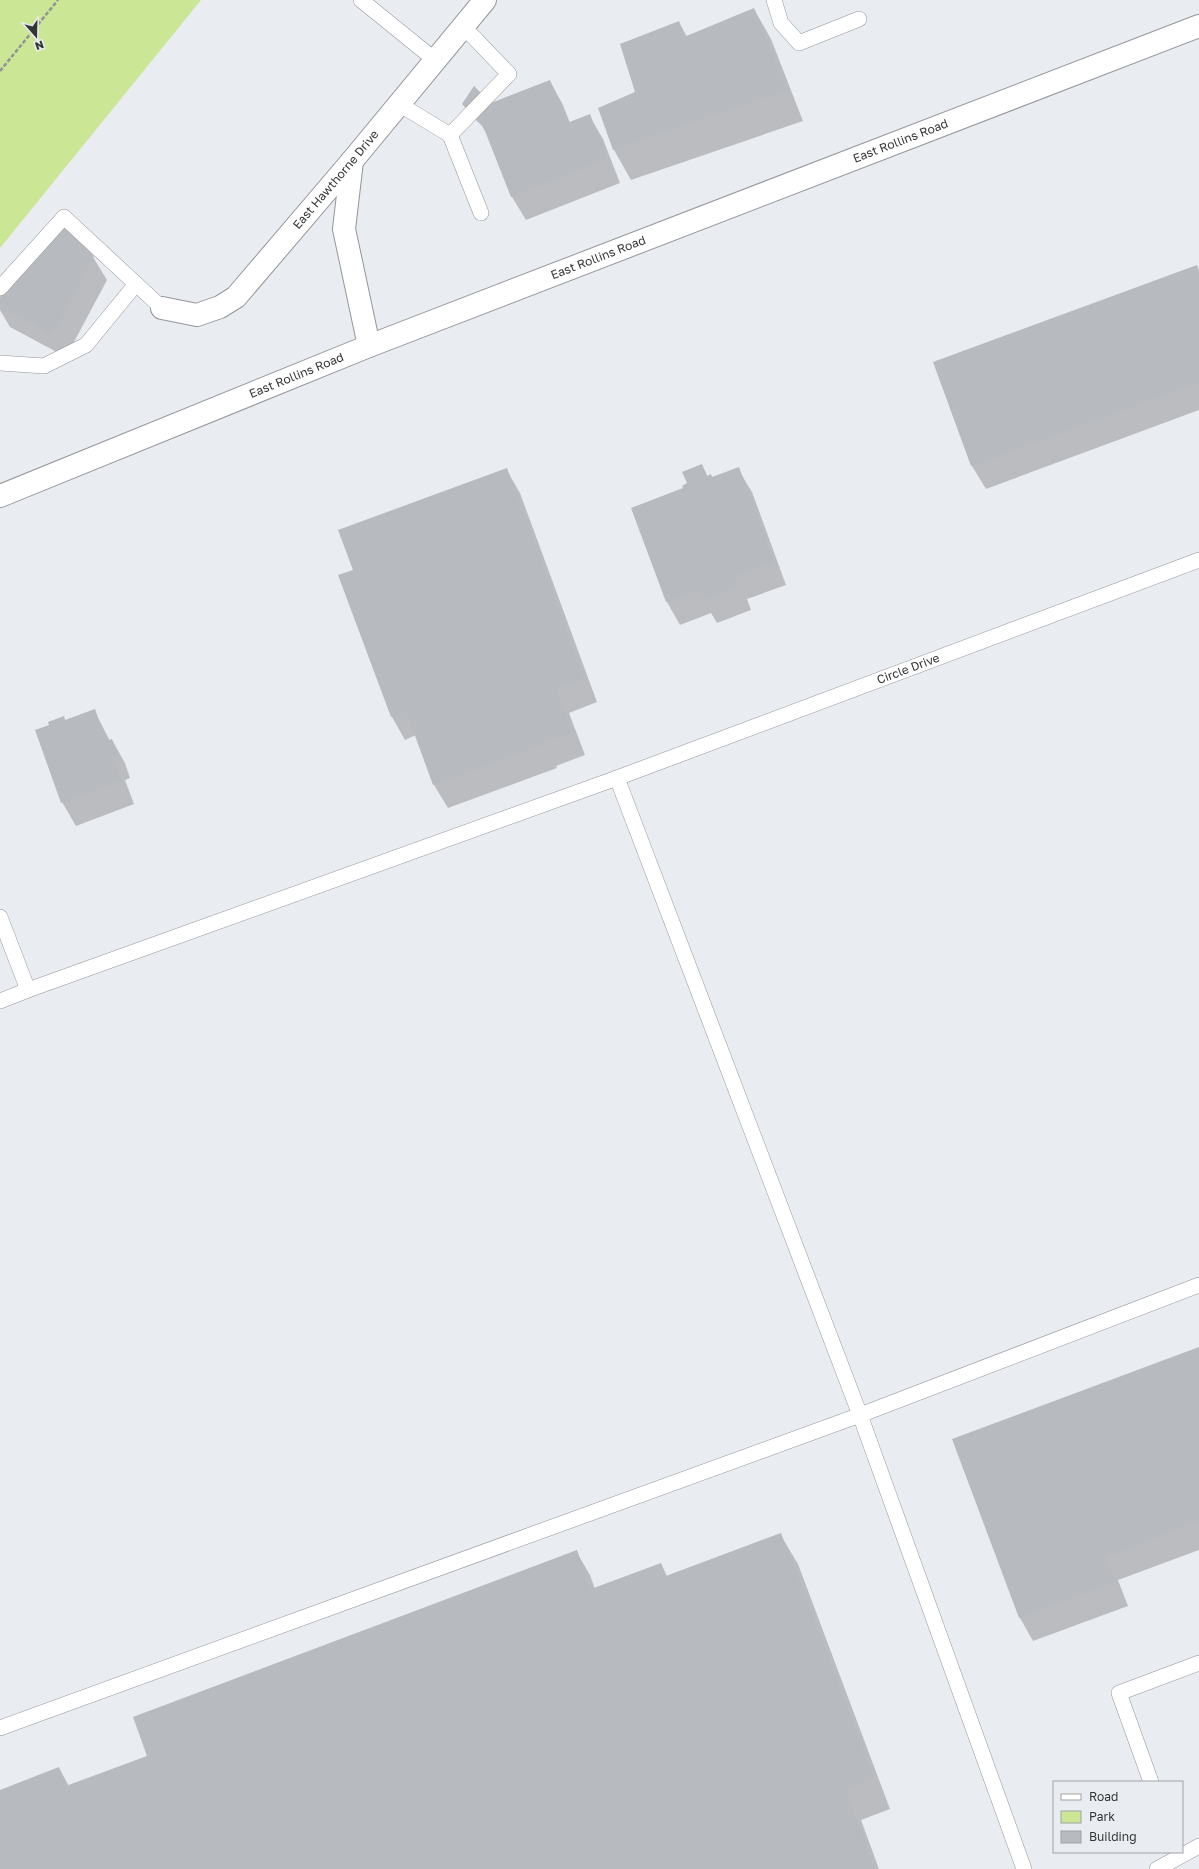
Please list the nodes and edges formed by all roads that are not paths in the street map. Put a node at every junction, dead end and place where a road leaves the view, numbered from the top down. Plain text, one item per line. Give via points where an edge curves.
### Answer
1 (485, 0) edge
2 (774, 0) edge
3 (367, 2) edge
4 (859, 19) dead end
5 (463, 26) junction
6 (1199, 26) edge
7 (435, 60) junction
8 (399, 104) junction
9 (450, 135) junction
10 (352, 161) junction
11 (481, 213) dead end
12 (136, 284) junction
13 (0, 288) edge
14 (162, 308) joint
15 (369, 346) junction
16 (0, 363) edge
17 (0, 496) edge
18 (1199, 560) edge
19 (617, 778) junction
20 (0, 917) edge
21 (28, 990) junction
22 (0, 1001) edge
23 (1199, 1285) edge
24 (860, 1415) junction
25 (1199, 1663) edge
26 (0, 1728) edge
27 (1151, 1781) edge
28 (1199, 1846) edge
29 (1183, 1853) edge
30 (1177, 1855) edge
31 (1024, 1869) edge
32 (1157, 1869) edge

1 - 5 main road, East Hawthorne Drive
2 - 4 lane via 780,23 799,43
3 - 7 lane
5 - 7 main road, East Hawthorne Drive
5 - 9 lane via 509,74
6 - 15 main road, East Rollins Road
7 - 8 main road, East Hawthorne Drive
8 - 9 lane
8 - 10 main road, East Hawthorne Drive
9 - 11 lane
10 - 14 main road, East Hawthorne Drive via 236,297 220,307 196,315
10 - 15 main road via 344,230
12 - 13 lane via 64,217
12 - 14 lane
12 - 16 lane via 86,345 44,366
15 - 17 main road, East Rollins Road
18 - 19 lane, Circle Drive
19 - 21 lane, Circle Drive
19 - 24 lane
20 - 21 lane
21 - 22 lane
23 - 24 lane
24 - 26 lane
24 - 31 lane
25 - 27 lane via 1119,1693
28 - 29 lane
30 - 32 lane

